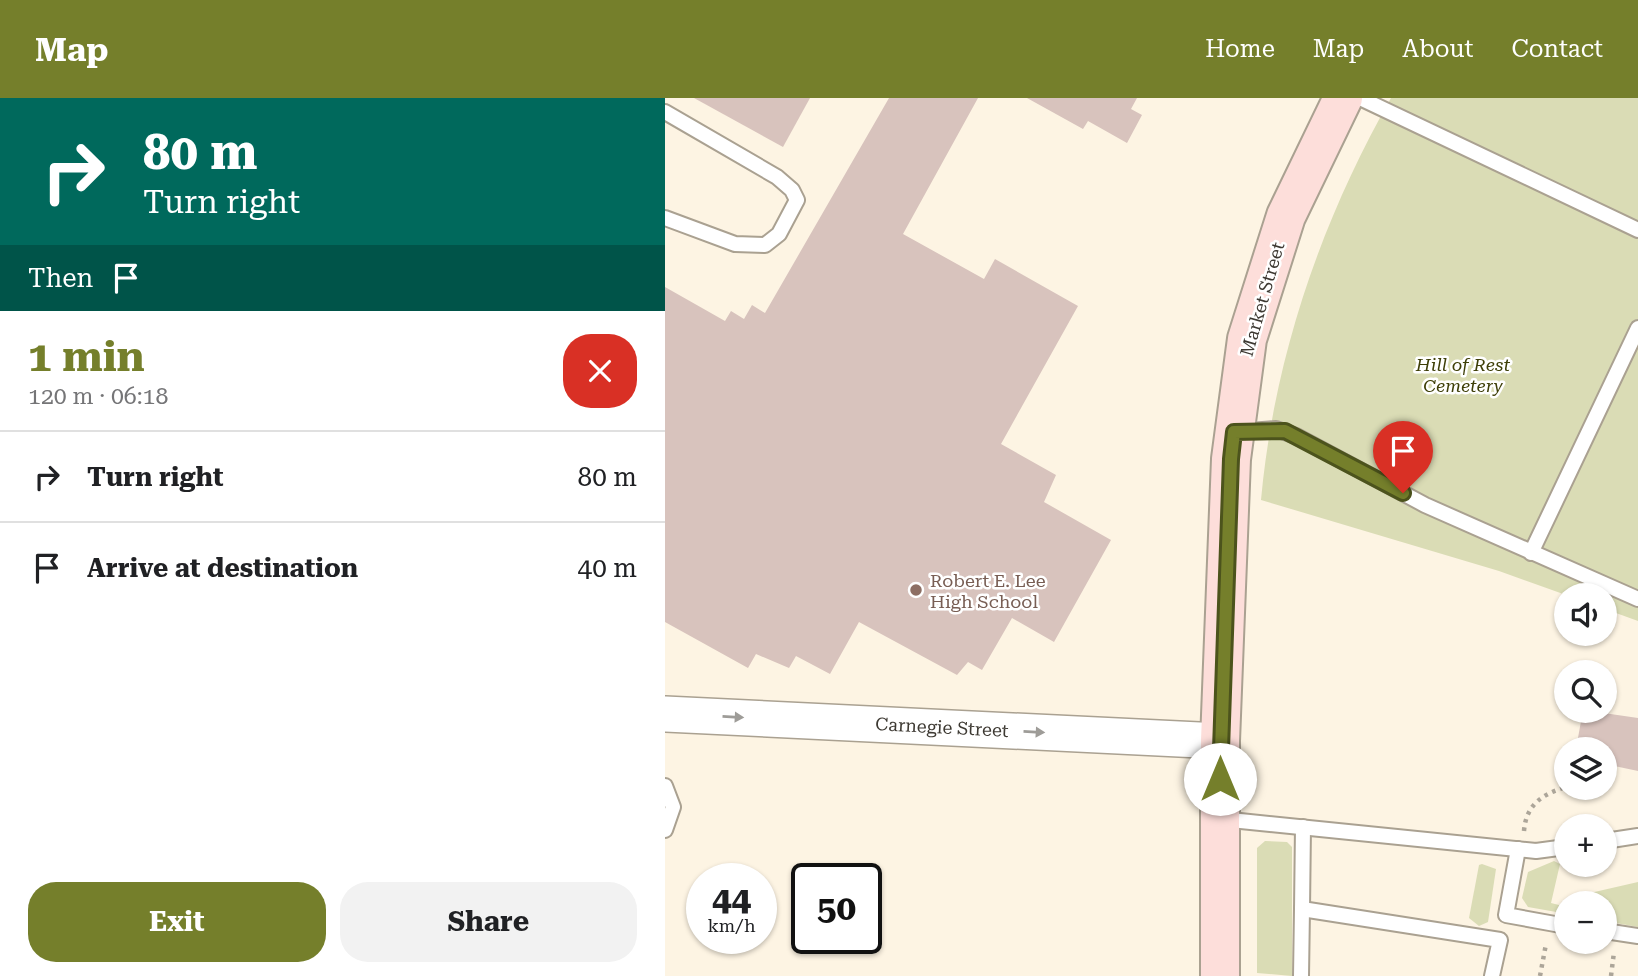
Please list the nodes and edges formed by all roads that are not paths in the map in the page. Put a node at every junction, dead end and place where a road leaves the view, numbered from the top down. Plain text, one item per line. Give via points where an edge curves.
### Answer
1 (1343, 98) edge
2 (1360, 98) edge
3 (665, 112) edge
4 (665, 218) edge
5 (1638, 230) edge
6 (1638, 328) edge
7 (1234, 432) junction
8 (1531, 553) junction
9 (1638, 599) edge
10 (665, 714) edge
11 (1220, 741) junction
12 (665, 786) edge
13 (1220, 819) junction
14 (1303, 827) junction
15 (665, 830) edge
16 (1638, 836) edge
17 (1617, 839) edge
18 (1520, 849) junction
19 (1554, 849) edge
20 (1302, 909) junction
21 (1506, 915) junction
22 (1554, 924) edge
23 (1617, 933) edge
24 (1638, 936) edge
25 (1500, 940) junction
26 (1220, 976) edge
27 (1301, 976) edge
28 (1492, 976) edge

1 - 7 main road, Market Street via 1286,216 1247,340
2 - 5 lane
3 - 4 lane via 776,177 797,200 779,234 765,245 735,244
6 - 8 lane
7 - 8 lane via 1276,429 1296,436 1425,505
7 - 11 main road, Market Street
8 - 9 lane
10 -> 11 street, Carnegie Street
11 - 13 main road, Market Street
12 - 15 lane via 673,807
13 - 14 lane
13 - 26 main road, Market Street
14 - 18 lane
14 - 20 lane
16 - 17 lane
18 - 19 lane
18 - 21 lane
20 - 25 lane
20 - 27 lane
21 - 22 lane
21 - 25 lane
23 - 24 lane
25 - 28 lane

